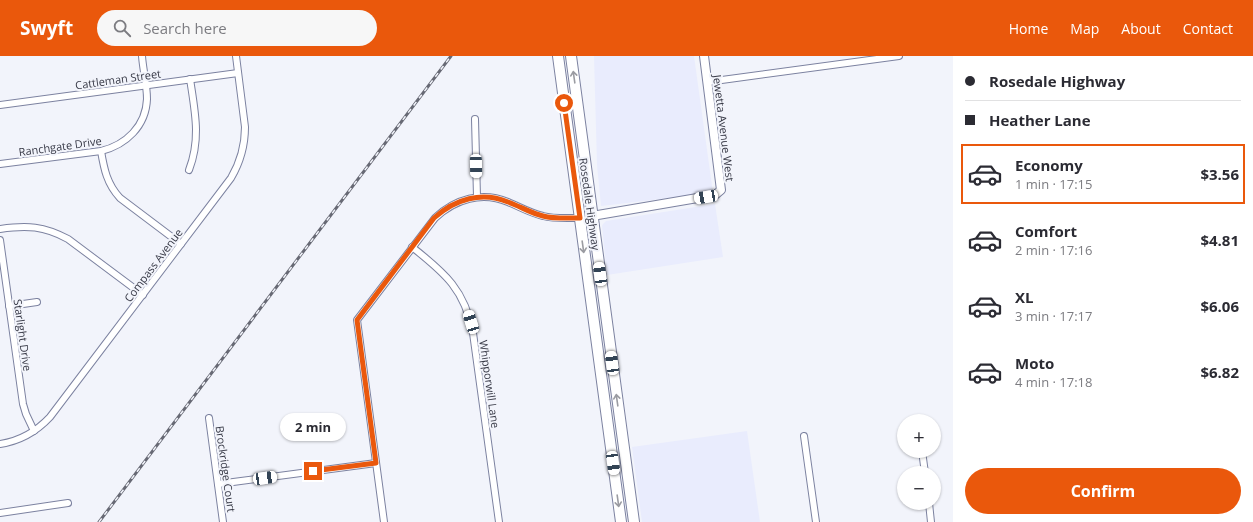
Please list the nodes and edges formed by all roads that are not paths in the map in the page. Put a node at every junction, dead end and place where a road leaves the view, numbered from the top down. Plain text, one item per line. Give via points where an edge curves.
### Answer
1 (142, 56) edge
2 (236, 56) edge
3 (558, 56) edge
4 (571, 56) edge
5 (704, 56) edge
6 (899, 56) edge
7 (238, 73) junction
8 (560, 74) junction
9 (190, 80) junction
10 (707, 82) junction
11 (146, 86) junction
12 (0, 105) edge
13 (475, 119) dead end
14 (101, 151) junction
15 (0, 164) edge
16 (189, 170) dead end
17 (477, 197) junction
18 (592, 216) junction
19 (580, 218) junction
20 (0, 229) edge
21 (0, 240) edge
22 (181, 244) junction
23 (412, 247) junction
24 (143, 295) junction
25 (37, 302) dead end
26 (604, 304) junction
27 (9, 306) junction
28 (605, 404) junction
29 (209, 418) dead end
30 (34, 431) junction
31 (804, 436) dead end
32 (0, 444) edge
33 (376, 463) junction
34 (218, 484) junction
35 (630, 495) junction
36 (68, 503) dead end
37 (930, 510) edge
38 (0, 513) edge
39 (223, 522) edge
40 (384, 522) edge
41 (499, 522) edge
42 (621, 522) edge
43 (634, 522) edge
44 (816, 522) edge
45 (931, 522) edge

1 - 11 street, Ranchgate Drive
2 - 7 street, Compass Avenue
3 - 8 main road, Rosedale Highway
18 -> 4 main road, Rosedale Highway
5 - 10 street, Jewetta Avenue West
6 - 10 street
7 - 9 street, Cattleman Street
7 - 22 street, Compass Avenue via 245,127 241,159 231,178
8 - 18 main road via 570,103 584,207
8 - 19 main road, Rosedale Highway
9 - 11 street, Cattleman Street
9 - 16 street via 196,139
10 - 18 street, Jewetta Avenue West via 721,190 716,195
11 - 12 street, Cattleman Street
11 - 14 street, Ranchgate Drive via 146,109 139,126 126,140
13 - 17 street
14 - 15 street, Ranchgate Drive
14 - 22 street via 106,178 120,198
17 - 19 street via 499,198 542,216
17 - 23 street via 459,201 441,211
18 - 26 main road, Rosedale Highway
19 - 26 main road via 589,227 597,288
19 -> 28 main road, Rosedale Highway
20 - 24 street via 32,227 58,234
21 - 27 street, Starlight Drive
22 - 24 street, Compass Avenue
23 - 33 street via 357,320
23 - 41 street, Whipporwill Lane via 445,274 461,296 467,310 473,333
24 - 30 street, Compass Avenue via 50,417
25 - 27 street
35 -> 26 main road, Rosedale Highway
27 - 30 street, Starlight Drive via 23,404
28 - 35 main road via 612,421 623,487
28 -> 42 main road, Rosedale Highway
29 - 34 street, Brockridge Court
30 - 32 street, Compass Avenue
31 - 44 street
33 - 34 street
33 - 40 street
34 - 39 street, Brockridge Court
35 - 43 main road, Rosedale Highway
36 - 38 street
37 - 45 street

